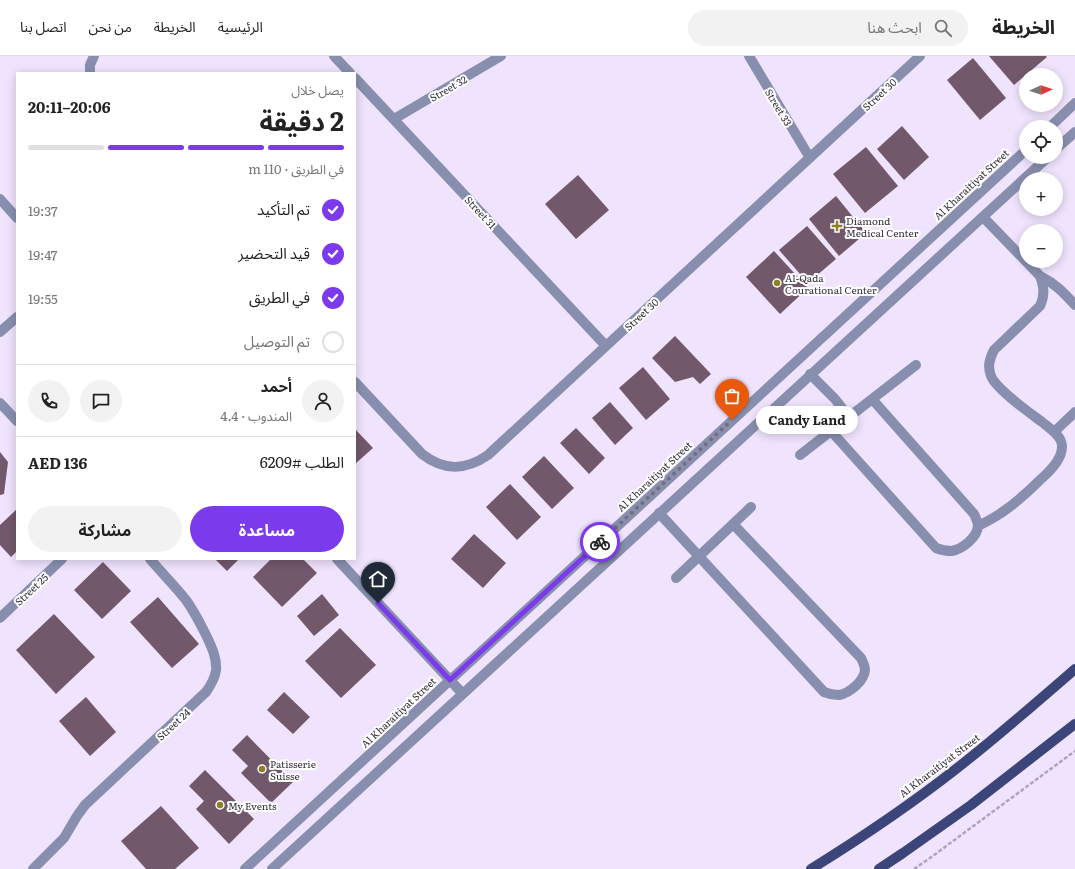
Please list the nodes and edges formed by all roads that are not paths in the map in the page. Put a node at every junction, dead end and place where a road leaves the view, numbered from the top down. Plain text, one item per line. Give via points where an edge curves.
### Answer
1 (94, 56) edge
2 (334, 56) edge
3 (501, 56) edge
4 (749, 56) edge
5 (920, 56) edge
6 (90, 72) edge
7 (349, 72) edge
8 (356, 79) edge
9 (1075, 103) edge
10 (394, 119) junction
11 (1057, 120) edge
12 (1075, 132) edge
13 (1063, 143) edge
14 (1019, 156) edge
15 (810, 158) junction
16 (1040, 164) edge
17 (0, 199) edge
18 (16, 217) edge
19 (983, 217) junction
20 (1040, 276) junction
21 (1075, 305) edge
22 (16, 317) edge
23 (0, 332) edge
24 (606, 346) junction
25 (916, 365) dead end
26 (810, 374) junction
27 (356, 383) edge
28 (872, 399) junction
29 (0, 403) edge
30 (1075, 412) edge
31 (849, 417) junction
32 (16, 420) edge
33 (831, 431) junction
34 (1054, 432) junction
35 (800, 455) dead end
36 (751, 507) dead end
37 (659, 513) junction
38 (733, 524) junction
39 (978, 526) junction
40 (699, 557) junction
41 (61, 560) edge
42 (151, 560) edge
43 (338, 560) edge
44 (676, 578) dead end
45 (0, 618) edge
46 (1075, 669) edge
47 (450, 680) junction
48 (462, 693) junction
49 (1075, 724) edge
50 (34, 869) edge
51 (245, 869) edge
52 (272, 869) edge
53 (811, 869) edge
54 (879, 869) edge

1 - 6 street
2 - 7 street
3 - 10 street, Street 32
4 - 15 street, Street 33
5 - 15 street, Street 30
8 - 10 street, Street 31
9 - 11 street
10 - 24 street, Street 31
12 - 13 street
14 - 47 street, Al Kharaitiyat Street
15 - 24 street, Street 30
16 - 19 street
17 - 18 street
19 - 20 street
19 - 26 street
20 - 21 street via 1059,287
20 - 34 street via 1044,292 1040,306 994,350 989,366 994,382
22 - 23 street
24 - 27 street, Street 30 via 488,455 475,463 460,467 440,465 422,454
25 - 28 street
26 - 31 street
26 - 37 street
28 - 31 street
28 - 39 street via 974,514
29 - 32 street
30 - 34 street
31 - 33 street
33 - 35 street
33 - 39 street via 936,548 944,551 961,548 968,543
34 - 39 street via 1060,439 1062,451 1049,472 1015,504
36 - 38 street
37 - 40 street
37 - 48 street
38 - 40 street
38 - 40 street via 861,658 865,670 855,687 840,695 824,692
40 - 44 street
41 - 45 street, Street 25
42 - 50 street, Street 24 via 187,601 200,621 213,651 216,669 211,686 85,805 64,838
43 - 47 street
46 - 53 main road, Al Kharaitiyat Street via 956,769 884,822
47 - 48 street
47 - 51 street, Al Kharaitiyat Street
48 - 52 street
49 - 54 main road via 970,805

